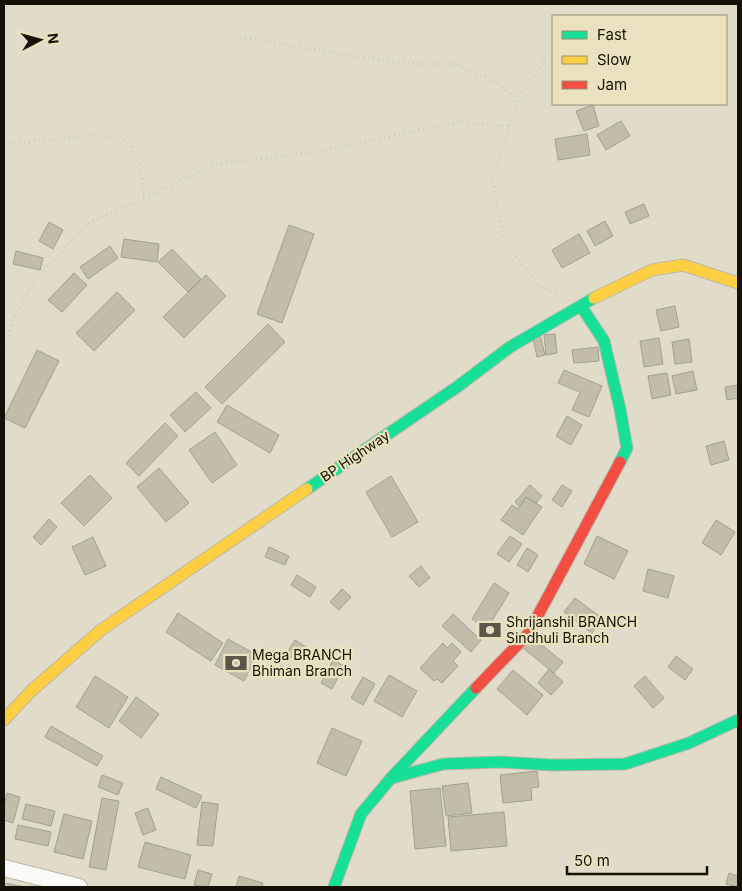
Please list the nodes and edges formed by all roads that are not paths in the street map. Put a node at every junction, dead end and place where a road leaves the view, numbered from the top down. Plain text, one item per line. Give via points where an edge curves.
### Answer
1 (738, 282) edge
2 (581, 306) junction
3 (4, 720) edge
4 (738, 720) edge
5 (392, 778) junction
6 (4, 868) edge
7 (78, 887) edge
8 (334, 887) edge

1 - 2 main road, BP Highway via 683,265 652,270
2 - 3 main road, BP Highway via 510,348 101,630 31,691
2 - 5 main road via 604,341 626,448 528,634
4 - 5 main road via 689,744 625,764 443,764
5 - 8 main road via 361,814
6 - 7 street

